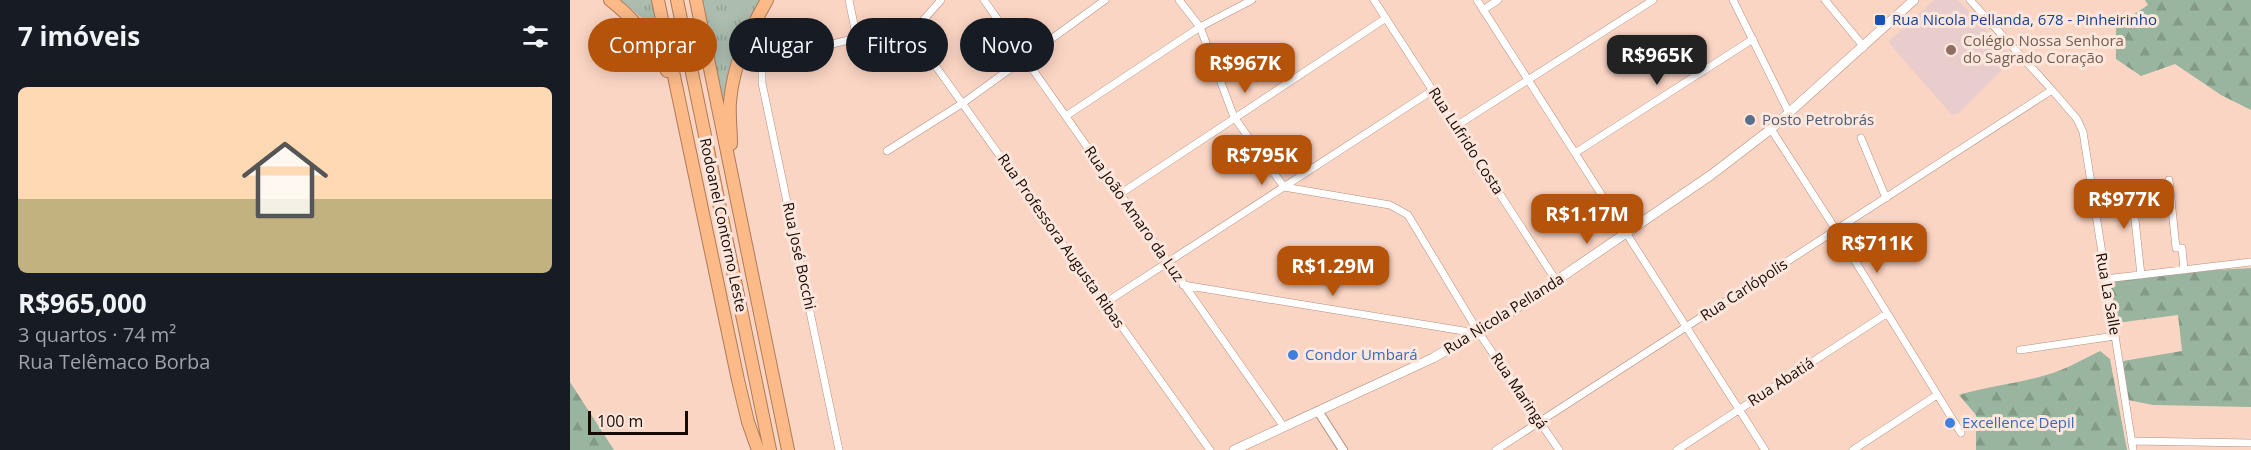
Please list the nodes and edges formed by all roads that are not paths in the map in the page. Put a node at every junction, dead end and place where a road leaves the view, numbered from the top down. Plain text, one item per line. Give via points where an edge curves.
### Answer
1 (610, 0) edge
2 (658, 0) edge
3 (677, 0) edge
4 (696, 0) edge
5 (767, 0) edge
6 (849, 0) edge
7 (941, 0) edge
8 (984, 0) edge
9 (1105, 0) edge
10 (1179, 0) edge
11 (1252, 0) edge
12 (1374, 0) edge
13 (1477, 0) edge
14 (1497, 0) edge
15 (1653, 0) edge
16 (1733, 0) edge
17 (1825, 0) edge
18 (1914, 0) edge
19 (1970, 0) edge
20 (1483, 10) junction
21 (853, 18) edge
22 (925, 18) edge
23 (996, 18) edge
24 (1386, 18) junction
25 (1200, 27) junction
26 (1054, 37) edge
27 (1752, 39) junction
28 (846, 42) edge
29 (1864, 47) junction
30 (940, 72) edge
31 (1006, 72) edge
32 (1034, 72) edge
33 (1529, 81) junction
34 (1433, 90) junction
35 (2052, 90) junction
36 (678, 102) junction
37 (963, 103) junction
38 (1789, 113) junction
39 (1066, 116) junction
40 (1234, 117) junction
41 (1456, 126) junction
42 (1771, 129) junction
43 (1861, 138) dead end
44 (887, 151) dead end
45 (1575, 153) junction
46 (732, 178) junction
47 (2169, 180) dead end
48 (2131, 183) dead end
49 (1284, 187) junction
50 (1120, 194) junction
51 (1886, 198) junction
52 (1836, 230) junction
53 (1627, 234) junction
54 (2251, 262) edge
55 (1168, 263) junction
56 (2184, 270) junction
57 (2141, 275) junction
58 (2105, 279) junction
59 (1557, 282) junction
60 (1183, 285) junction
61 (1105, 303) junction
62 (1886, 314) junction
63 (1686, 327) junction
64 (1479, 333) junction
65 (2115, 336) junction
66 (2020, 350) dead end
67 (1937, 395) junction
68 (1739, 410) junction
69 (1318, 411) junction
70 (1540, 421) junction
71 (1284, 427) junction
72 (1961, 433) dead end
73 (2131, 441) junction
74 (2209, 442) junction
75 (2251, 443) edge
76 (758, 450) edge
77 (770, 450) edge
78 (788, 450) edge
79 (840, 450) edge
80 (1210, 450) edge
81 (1234, 450) edge
82 (1343, 450) edge
83 (1496, 450) edge
84 (1559, 450) edge
85 (1677, 450) edge
86 (1765, 450) edge
87 (1853, 450) edge
88 (2133, 450) edge
89 (2210, 450) edge

1 - 36 highway via 648,37
2 - 36 highway
3 - 77 highway, Rodoanel Contorno Leste
4 - 46 highway, Rodoanel Contorno Leste
5 - 46 highway via 750,30 730,100
6 - 21 street
7 - 22 street
8 - 23 street, Rua João Amaro da Luz
9 - 26 street
10 - 25 street
11 - 25 street
12 - 24 street, Rua Lufrido Costa
13 - 20 street
14 - 20 street
15 - 33 street
16 - 27 street
17 - 29 street
18 - 29 main road, Rua Nicola Pellanda
19 - 35 street, Rua La Salle
20 - 33 street
24 - 34 street, Rua Lufrido Costa
24 - 40 street
25 - 39 street
25 - 40 street
27 - 38 street
27 - 45 street
28 - 79 street, Rua José Bocchi via 766,62 762,70
29 - 38 main road, Rua Nicola Pellanda
30 - 37 street, Rua Professora Augusta Ribas
31 - 37 street
32 - 39 street, Rua João Amaro da Luz
33 - 41 street
33 - 45 street
34 - 41 street, Rua Lufrido Costa
34 - 49 street
35 - 51 street, Rua Carlópolis
35 - 58 street, Rua La Salle via 2077,119 2082,132
36 - 76 highway via 743,401
37 - 44 street
37 - 61 street, Rua Professora Augusta Ribas
38 - 42 main road, Rua Nicola Pellanda
39 - 50 street, Rua João Amaro da Luz
40 - 49 street
40 - 50 street
41 - 59 street, Rua Lufrido Costa
42 - 52 street
42 - 53 main road, Rua Nicola Pellanda
43 - 51 street
45 - 53 street
46 - 78 highway, Rodoanel Contorno Leste
47 - 56 street via 2176,248 2182,248
48 - 57 street
49 - 55 street
49 - 64 street, Rua Maringá via 1390,205 1408,215
50 - 55 street, Rua João Amaro da Luz
51 - 52 street, Rua Carlópolis
52 - 62 street
52 - 63 street, Rua Carlópolis
53 - 59 main road, Rua Nicola Pellanda
53 - 63 street
54 - 56 street
55 - 60 street, Rua João Amaro da Luz
55 - 61 street
56 - 57 street
57 - 58 street
58 - 65 street, Rua La Salle
59 - 64 main road, Rua Nicola Pellanda
60 - 64 street
60 - 71 street, Rua João Amaro da Luz
61 - 80 street, Rua Professora Augusta Ribas
62 - 67 street
62 - 68 street, Rua Abatiá
63 - 68 street
63 - 70 street, Rua Carlópolis
64 - 69 main road, Rua Nicola Pellanda via 1404,373
64 - 70 street, Rua Maringá
65 - 66 street
65 - 73 street, Rua La Salle
67 - 72 street
67 - 87 street
68 - 85 street, Rua Abatiá
68 - 86 street
69 - 71 main road, Rua Nicola Pellanda
69 - 82 street
70 - 83 street, Rua Carlópolis
70 - 84 street, Rua Maringá
71 - 81 main road, Rua Nicola Pellanda
73 - 74 street
73 - 88 street, Rua La Salle
74 - 75 street
74 - 89 street

